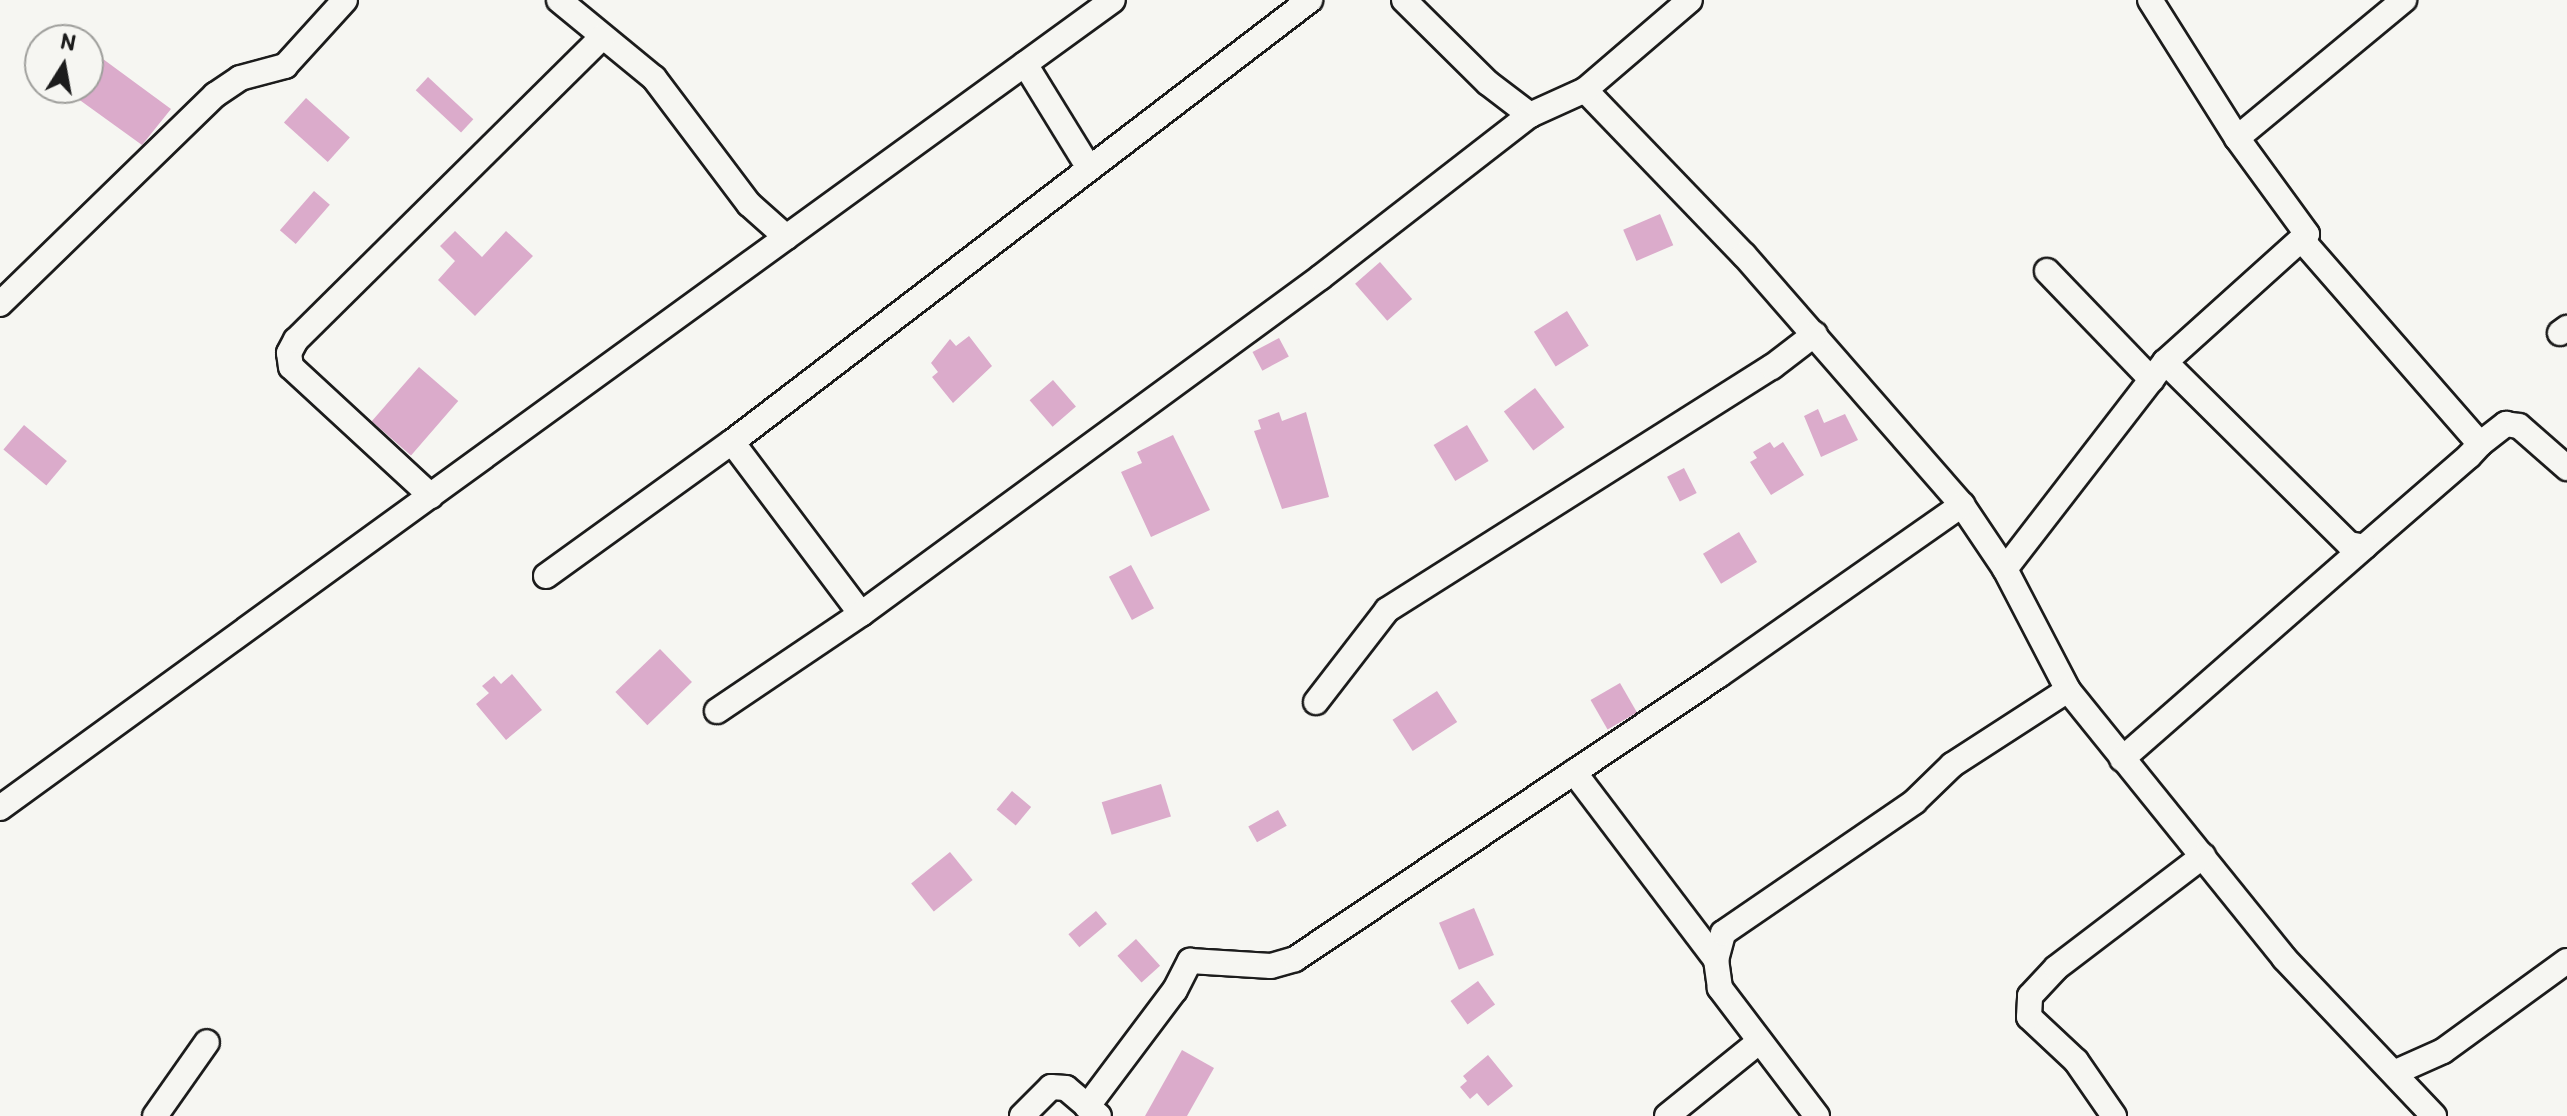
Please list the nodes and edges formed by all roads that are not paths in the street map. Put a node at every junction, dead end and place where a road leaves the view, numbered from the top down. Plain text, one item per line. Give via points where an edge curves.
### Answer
1 (345, 0) edge
2 (559, 0) edge
3 (1113, 0) edge
4 (1310, 0) edge
5 (1404, 0) edge
6 (1690, 0) edge
7 (2150, 0) edge
8 (2404, 0) edge
9 (602, 37) junction
10 (1025, 64) junction
11 (1585, 90) junction
12 (1530, 115) junction
13 (2237, 138) junction
14 (1089, 168) junction
15 (786, 237) junction
16 (2301, 239) junction
17 (2047, 271) dead end
18 (0, 304) edge
19 (1815, 334) junction
20 (2159, 371) junction
21 (732, 442) junction
22 (2480, 444) junction
23 (2567, 468) edge
24 (431, 496) junction
25 (1962, 505) junction
26 (2364, 547) junction
27 (2005, 569) junction
28 (546, 576) dead end
29 (861, 614) junction
30 (2068, 690) junction
31 (1316, 702) dead end
32 (717, 711) dead end
33 (2122, 759) junction
34 (1574, 772) junction
35 (0, 808) edge
36 (2203, 856) junction
37 (1716, 960) junction
38 (2567, 961) edge
39 (1760, 1041) junction
40 (207, 1042) dead end
41 (2396, 1072) junction
42 (1093, 1111) edge
43 (155, 1116) edge
44 (1022, 1116) edge
45 (1667, 1116) edge
46 (1817, 1116) edge
47 (2114, 1116) edge
48 (2434, 1116) edge

1 - 18 street via 285,66 240,78 215,95
2 - 9 street
3 - 10 street
4 - 14 street
5 - 12 street via 1488,83
6 - 11 street
7 - 13 street
8 - 13 street
9 - 15 street via 654,78 749,204
9 - 24 street via 296,340 289,353 291,367
10 - 14 street
10 - 15 street
11 - 12 street
11 - 19 street
12 - 29 street via 1321,277
13 - 16 street via 2307,234
14 - 21 street
15 - 24 street
16 - 20 street
16 - 22 street
17 - 20 street
19 - 25 street
19 - 31 street via 1772,367 1387,610
20 - 26 street via 2336,537
20 - 27 street
21 - 28 street
21 - 29 street
22 - 23 street via 2506,424 2519,426
22 - 26 street
24 - 35 street
25 - 27 street
25 - 34 street
26 - 33 street
27 - 30 street
29 - 32 street
30 - 33 street
30 - 37 street via 1952,765 1914,802 1723,933
33 - 36 street
34 - 37 street
34 - 42 street via 1295,959 1271,966 1190,961
36 - 41 street via 2284,958
36 - 47 street via 2038,983 2027,1006 2029,1017 2076,1061
37 - 39 street via 1720,988
38 - 41 street via 2443,1051
39 - 45 street
39 - 46 street
40 - 43 street
41 - 48 street
42 - 44 street via 1066,1088 1051,1087

